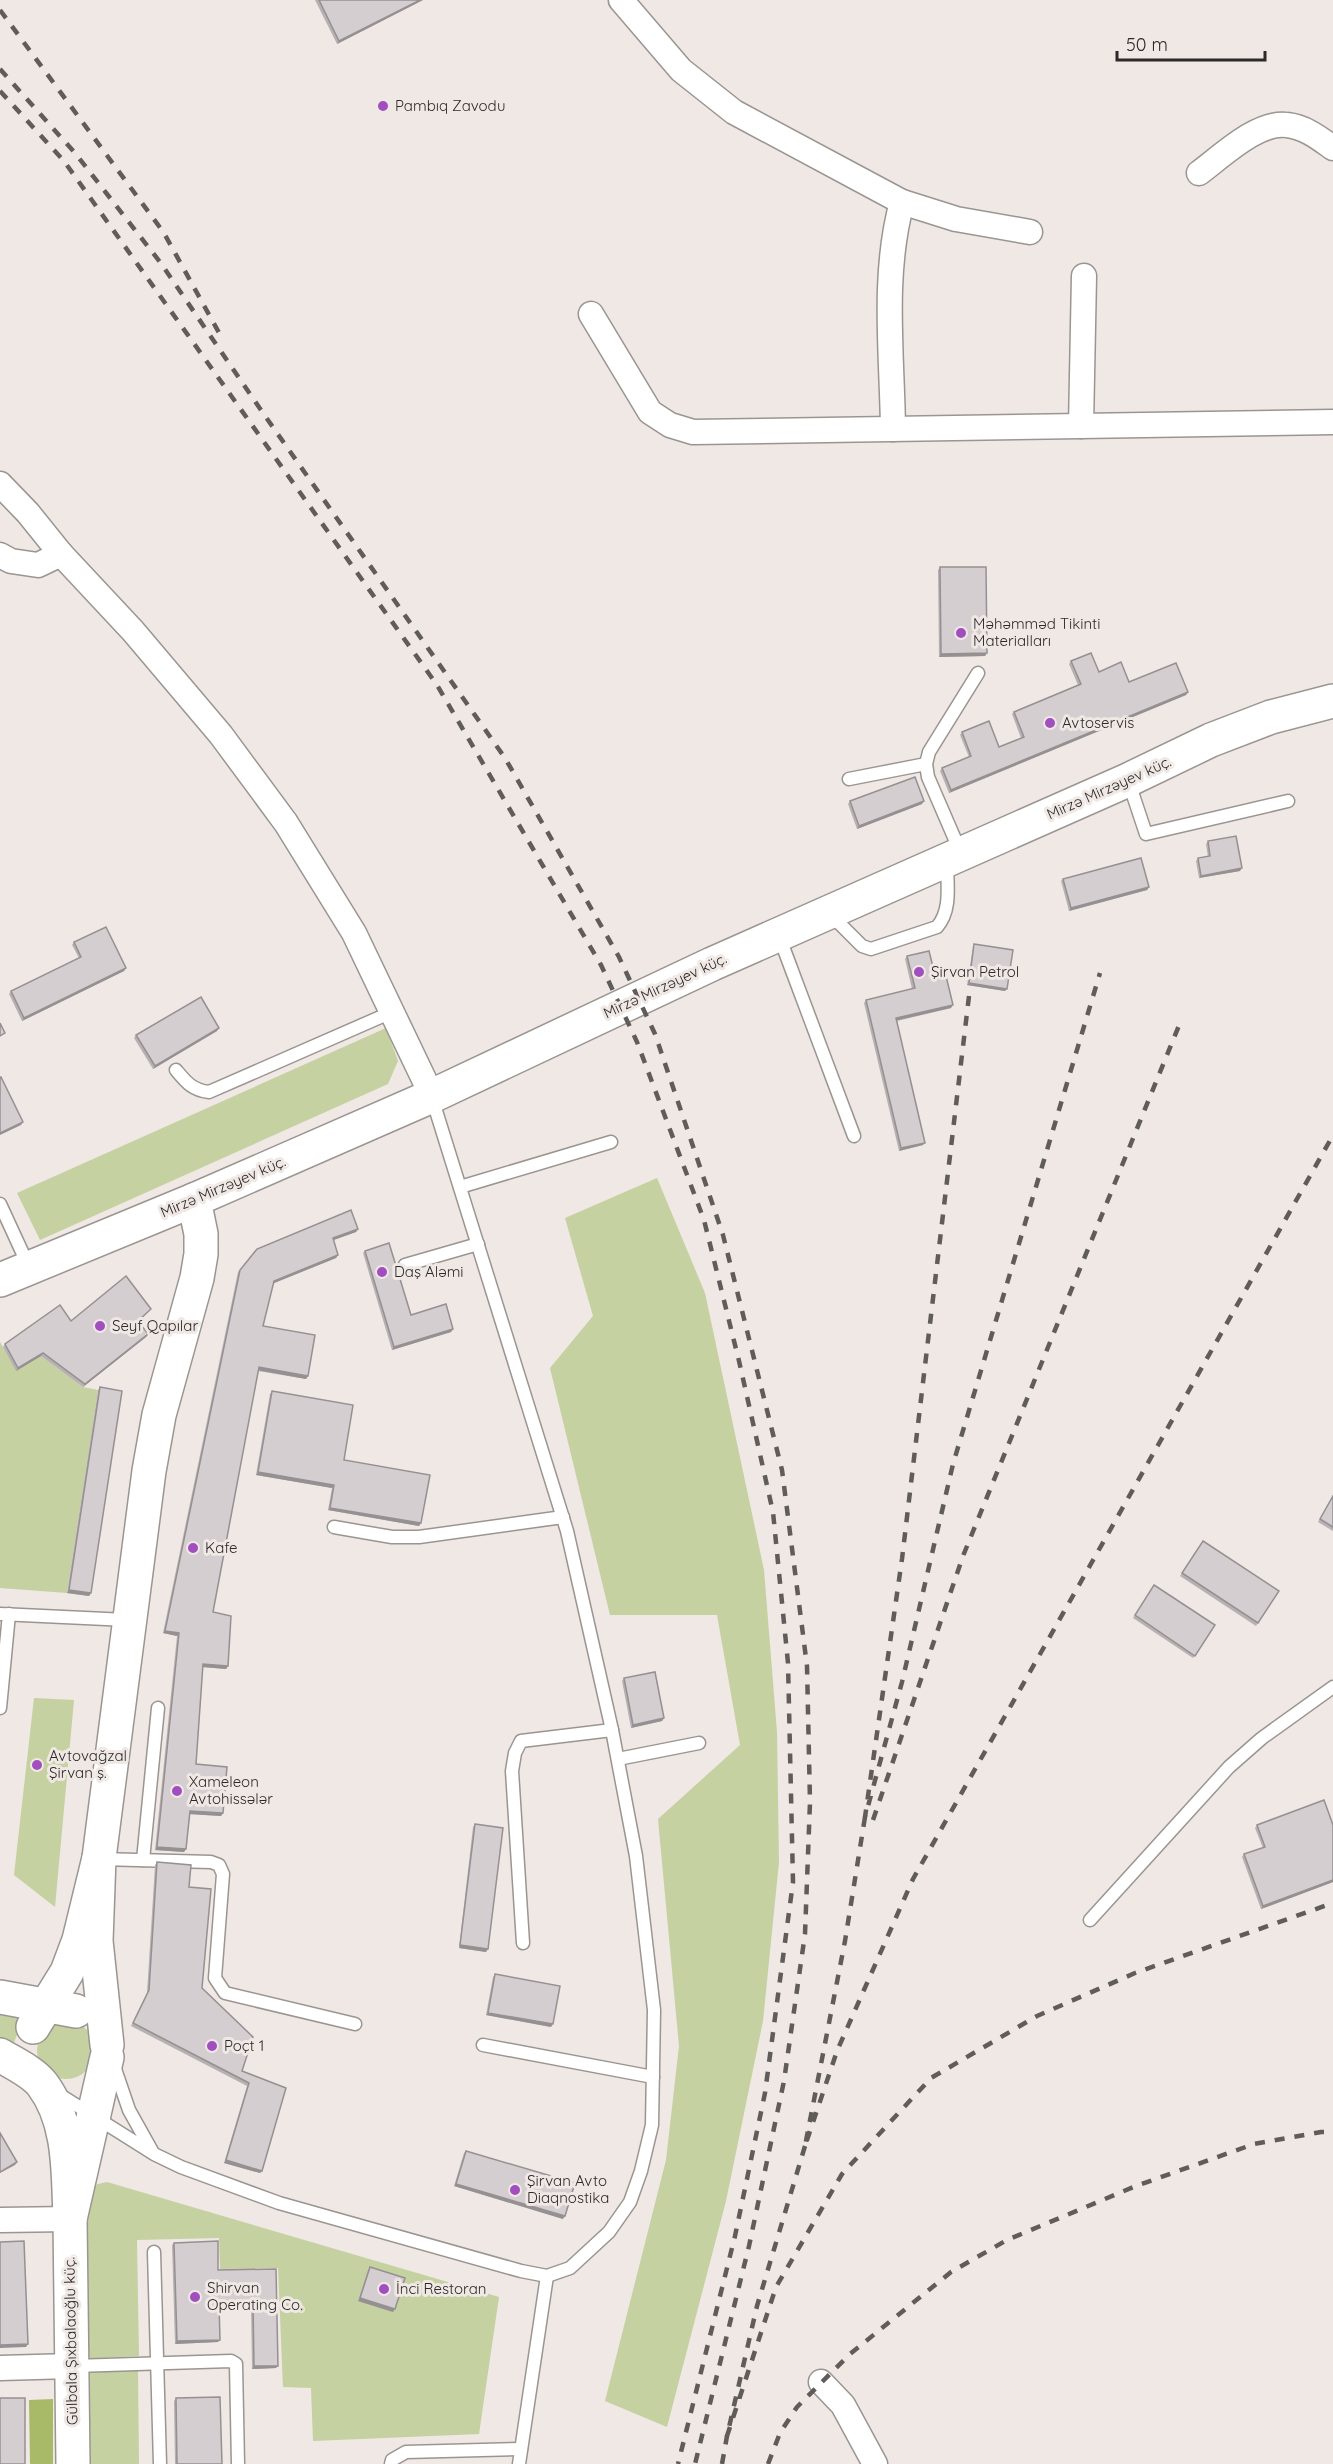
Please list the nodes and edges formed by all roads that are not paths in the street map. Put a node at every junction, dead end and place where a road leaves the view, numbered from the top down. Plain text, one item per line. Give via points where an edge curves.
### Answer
1 (621, 0) edge
2 (1333, 148) edge
3 (1199, 173) dead end
4 (902, 202) junction
5 (1030, 232) dead end
6 (1084, 276) dead end
7 (591, 314) dead end
8 (1333, 422) edge
9 (1081, 426) junction
10 (893, 429) junction
11 (0, 484) edge
12 (61, 554) junction
13 (0, 555) edge
14 (978, 673) dead end
15 (1333, 701) edge
16 (926, 764) junction
17 (849, 779) dead end
18 (1128, 780) junction
19 (1288, 801) dead end
20 (954, 857) junction
21 (828, 912) junction
22 (778, 934) junction
23 (392, 1012) junction
24 (176, 1070) dead end
25 (432, 1096) junction
26 (854, 1136) dead end
27 (611, 1142) dead end
28 (460, 1187) junction
29 (194, 1200) junction
30 (0, 1204) edge
31 (478, 1244) junction
32 (405, 1264) dead end
33 (30, 1268) junction
34 (0, 1280) edge
35 (563, 1517) junction
36 (334, 1527) dead end
37 (4, 1614) edge
38 (128, 1620) junction
39 (1333, 1687) edge
40 (0, 1708) edge
41 (158, 1708) dead end
42 (612, 1730) junction
43 (699, 1743) dead end
44 (618, 1759) junction
45 (99, 1858) junction
46 (143, 1860) junction
47 (1090, 1920) dead end
48 (523, 1943) dead end
49 (0, 1997) edge
50 (52, 2015) junction
51 (356, 2024) dead end
52 (483, 2046) dead end
53 (107, 2051) junction
54 (0, 2055) edge
55 (653, 2077) junction
56 (46, 2086) junction
57 (93, 2117) junction
58 (154, 2154) junction
59 (70, 2219) junction
60 (0, 2220) edge
61 (154, 2252) dead end
62 (548, 2276) junction
63 (157, 2362) junction
64 (72, 2366) junction
65 (0, 2368) edge
66 (821, 2382) dead end
67 (522, 2449) junction
68 (73, 2464) edge
69 (160, 2464) edge
70 (238, 2464) edge
71 (391, 2464) edge
72 (519, 2464) edge
73 (875, 2464) edge

1 - 4 street via 681,70 734,112
2 - 3 street via 1309,131 1287,124 1263,127
4 - 5 street via 956,219
4 - 10 street via 890,274
6 - 9 street
7 - 10 street via 650,412 670,425 693,432
8 - 9 street
9 - 10 street
11 - 12 street
12 - 13 street via 38,565 11,561
12 - 23 street via 221,735 286,824 354,933
14 - 16 lane via 929,752
15 - 18 main road, Mirzə Mirzəyev küç. via 1271,717 1211,740
16 - 17 lane
16 - 20 lane
18 - 19 lane via 1146,834
18 - 20 main road, Mirzə Mirzəyev küç.
20 - 21 main road, Mirzə Mirzəyev küç.
20 - 21 lane via 947,909 937,927 871,948 862,946
21 - 22 main road, Mirzə Mirzəyev küç.
22 - 25 main road, Mirzə Mirzəyev küç.
22 - 26 lane
23 - 24 lane via 209,1092 197,1091
23 - 25 street
25 - 28 lane
25 - 29 main road, Mirzə Mirzəyev küç.
27 - 28 lane
28 - 31 lane
29 - 33 main road, Mirzə Mirzəyev küç.
29 - 38 main road via 201,1254 159,1415
30 - 33 lane
31 - 32 lane
31 - 35 lane
33 - 34 main road, Mirzə Mirzəyev küç.
35 - 36 lane via 418,1538
35 - 42 lane
37 - 38 lane
37 - 40 lane
38 - 45 main road
39 - 47 lane via 1262,1737 1229,1767
41 - 46 lane
42 - 44 lane
42 - 48 lane via 521,1741 515,1753 512,1771
43 - 44 lane
44 - 55 lane via 636,1856 654,2010
45 - 46 lane
45 - 50 main road via 79,1940
45 - 53 main road via 96,1941
46 - 51 lane via 219,1865 223,1874 215,1978 225,1993
49 - 50 main road
50 - 53 main road via 88,2016 97,2023
50 - 56 main road via 28,2038 27,2056 33,2073
52 - 55 lane
53 - 56 main road via 103,2069 87,2086 63,2092
53 - 57 main road
53 - 58 lane via 129,2110
54 - 56 main road
55 - 62 lane via 652,2126 630,2202 609,2232 570,2268
56 - 57 lane
56 - 59 main road via 63,2130
57 - 58 lane
57 - 59 main road
58 - 62 lane via 279,2203
59 - 60 street
59 - 64 main road, Gülbala Şıxbalaoğlu küç.
61 - 63 lane
62 - 67 lane
63 - 64 lane
63 - 69 lane
63 - 70 lane via 236,2364
64 - 65 street
64 - 68 main road, Gülbala Şıxbalaoğlu küç.
66 - 73 street via 843,2405
67 - 71 lane via 406,2452
67 - 72 lane

